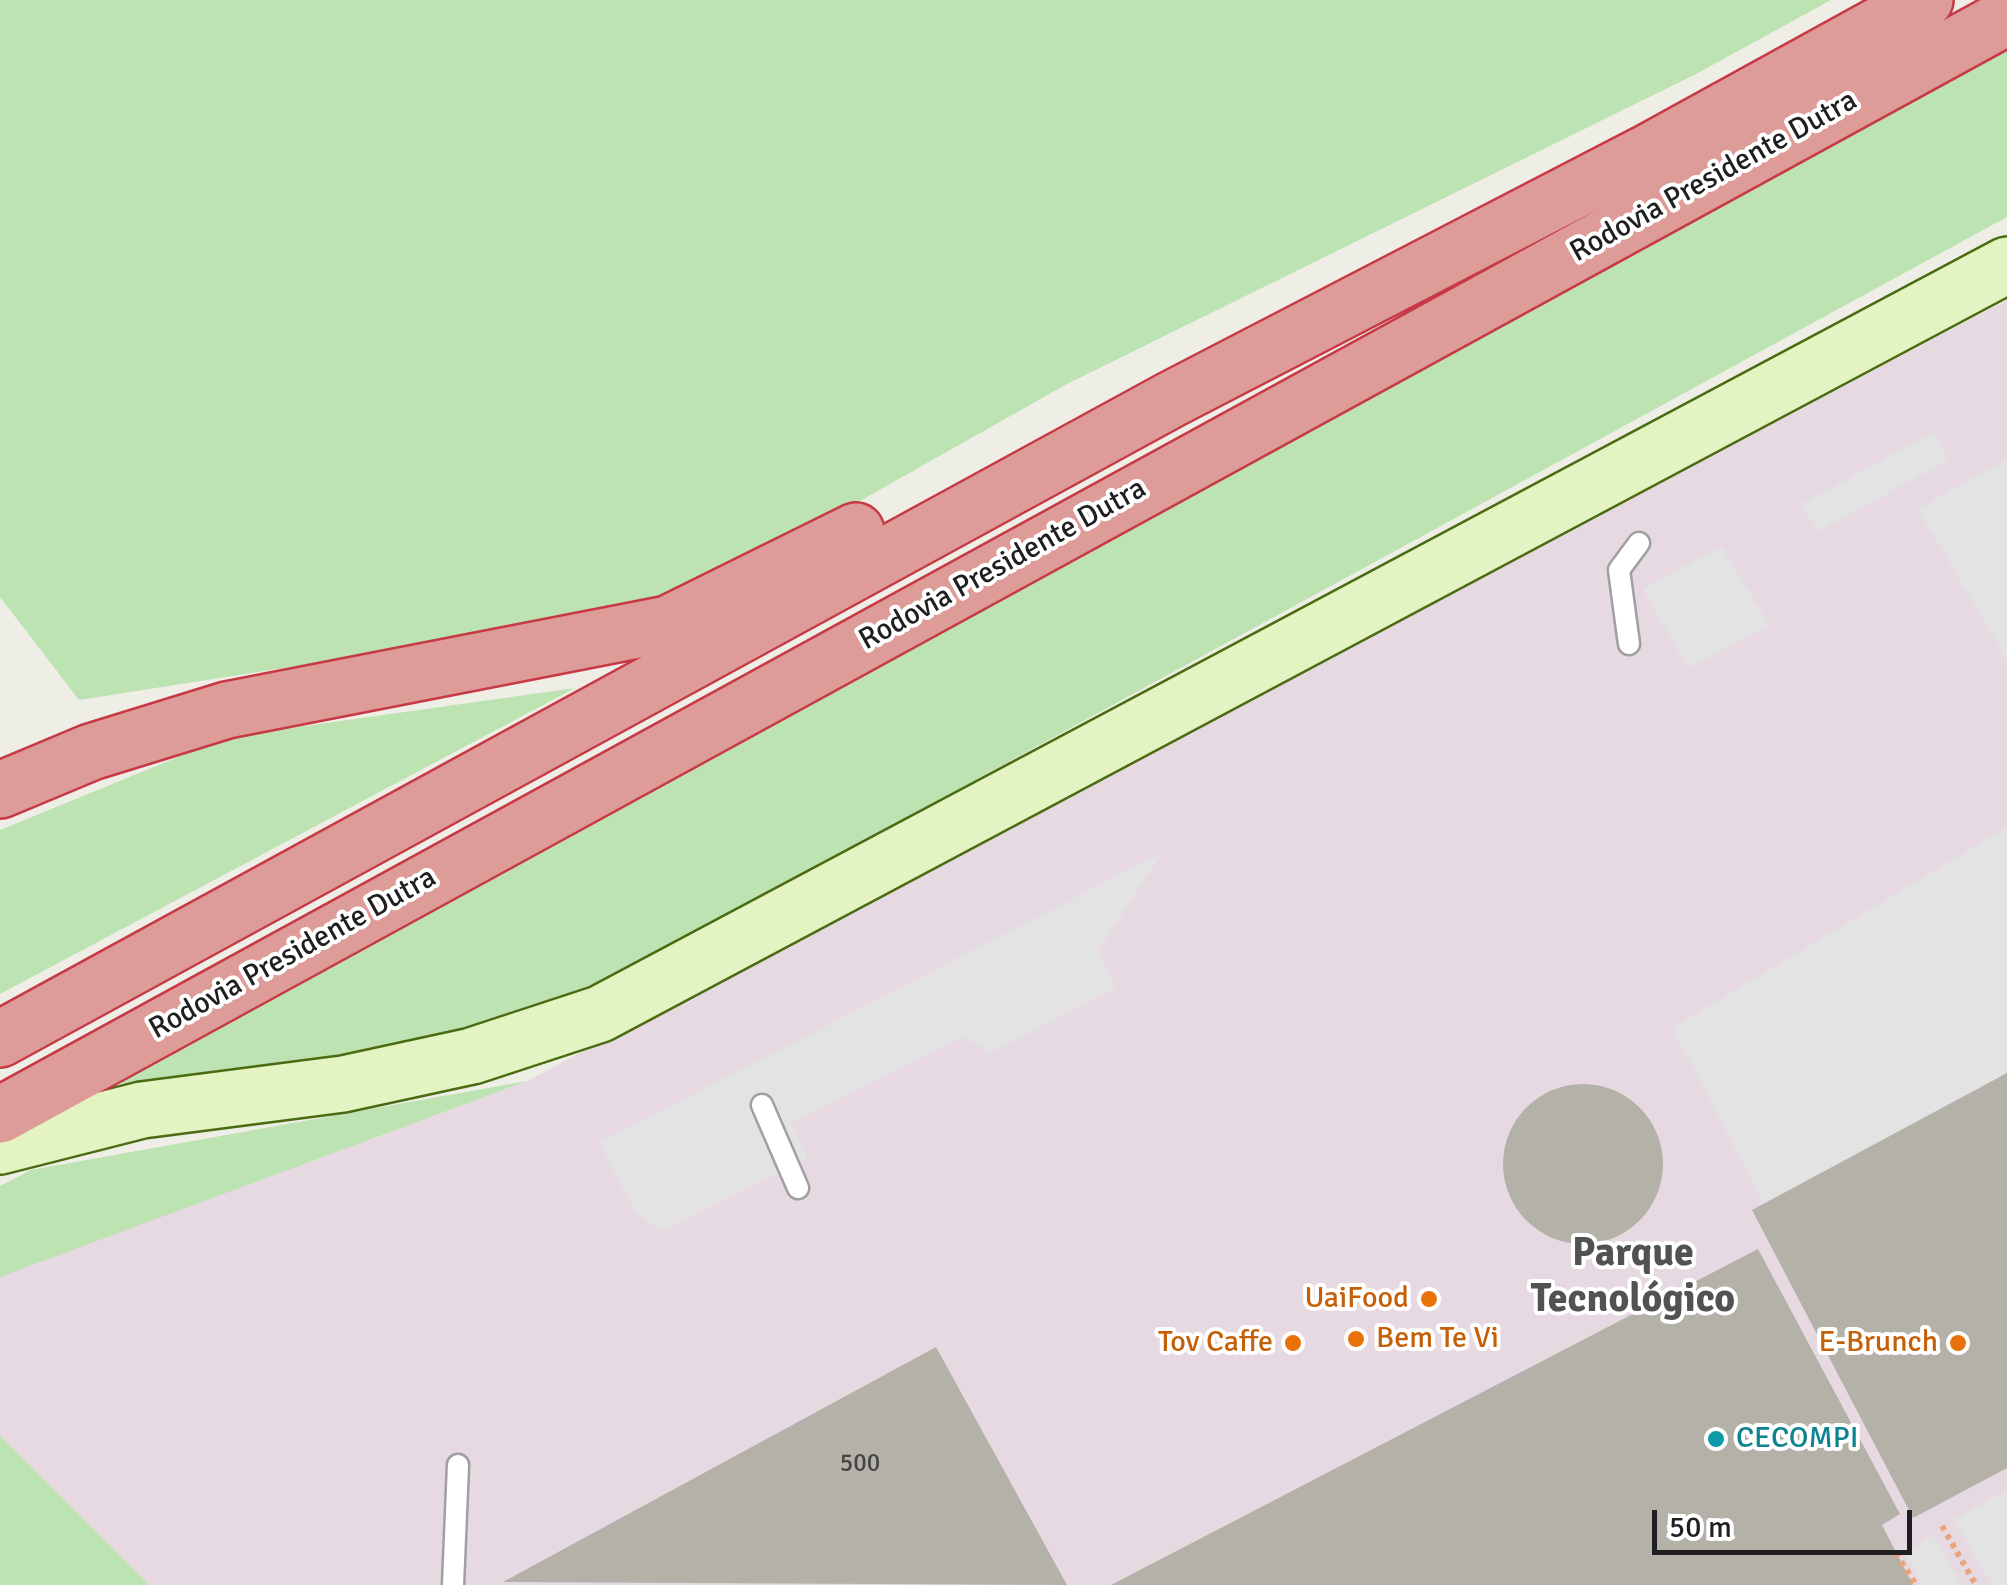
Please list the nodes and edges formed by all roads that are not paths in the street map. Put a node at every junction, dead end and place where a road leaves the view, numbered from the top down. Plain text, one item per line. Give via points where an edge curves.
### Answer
1 (1925, 0) edge
2 (2007, 17) edge
3 (2007, 265) edge
4 (1172, 399) junction
5 (1639, 543) dead end
6 (1629, 644) dead end
7 (0, 790) edge
8 (0, 1038) edge
9 (762, 1105) dead end
10 (0, 1114) edge
11 (0, 1146) edge
12 (798, 1188) dead end
13 (458, 1465) dead end
14 (453, 1585) edge

1 - 4 highway, Rodovia Presidente Dutra
2 - 10 highway, Rodovia Presidente Dutra
3 - 11 main road via 600,1014 472,1056 343,1084 142,1110
4 - 7 highway via 1041,439 668,624 227,710 92,752
4 - 8 highway, Rodovia Presidente Dutra
5 - 6 lane via 1619,570
9 - 12 lane
13 - 14 lane

